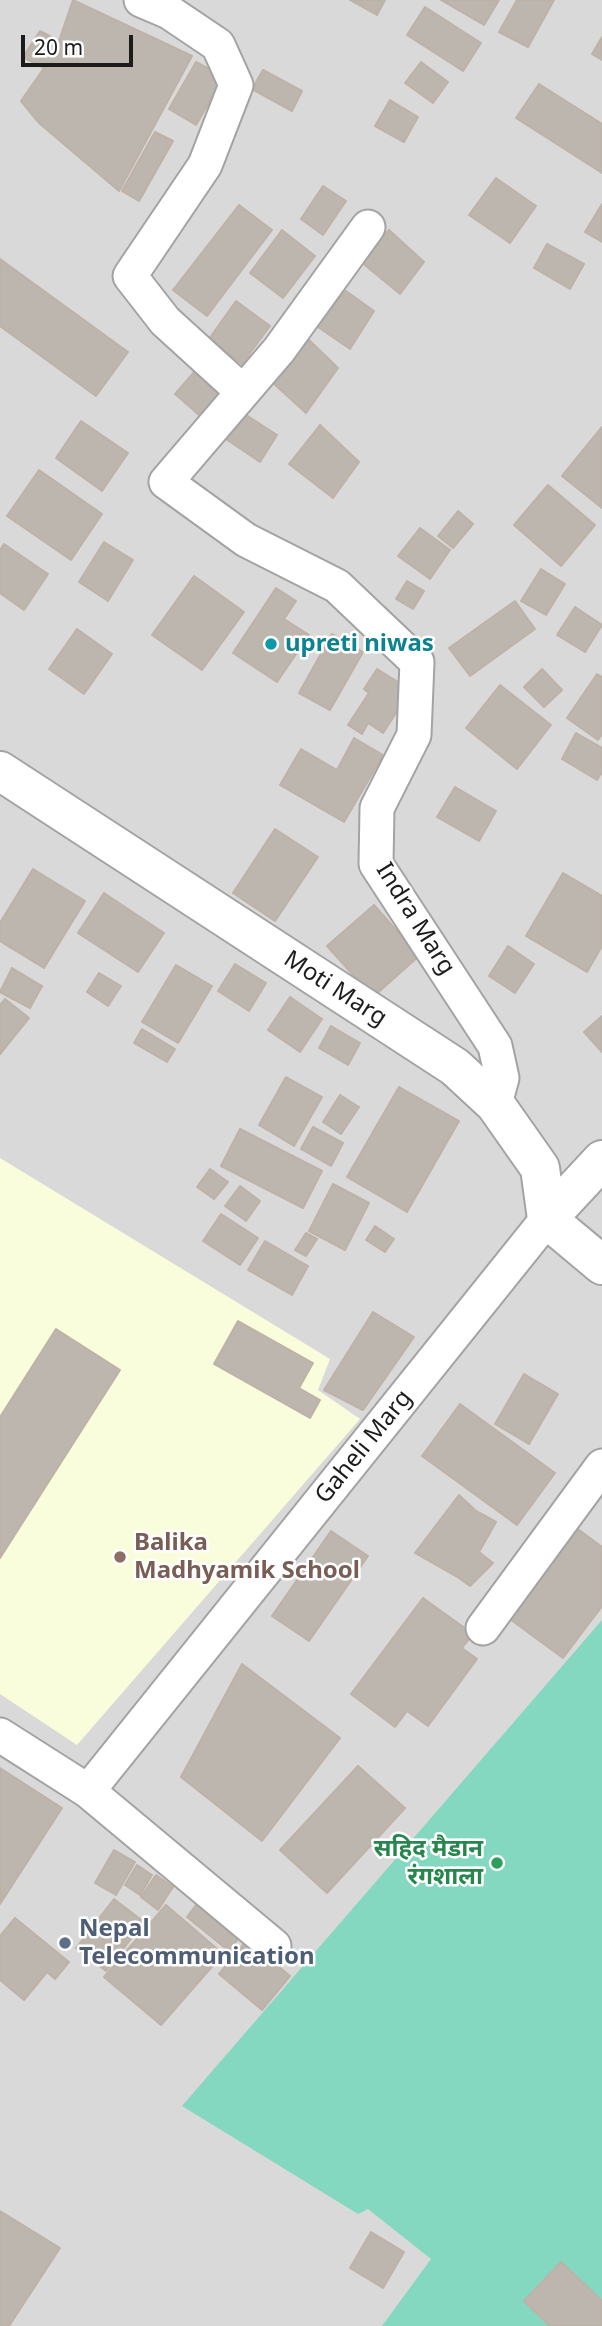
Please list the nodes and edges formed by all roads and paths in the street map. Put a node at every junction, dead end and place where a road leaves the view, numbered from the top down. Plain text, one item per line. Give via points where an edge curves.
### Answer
1 (141, 0) edge
2 (368, 227) dead end
3 (243, 392) junction
4 (0, 771) edge
5 (495, 1104) junction
6 (602, 1160) edge
7 (547, 1219) junction
8 (602, 1265) edge
9 (602, 1466) edge
10 (483, 1628) dead end
11 (0, 1735) edge
12 (88, 1791) junction
13 (274, 1946) dead end

1 - 3 street via 169,12 218,45 236,85 205,165 130,276 164,321
2 - 3 street
3 - 5 street, Indra Marg via 166,482 246,540 337,586 417,662 414,735 377,808 376,864 495,1046 502,1078
4 - 5 street, Moti Marg via 455,1067
5 - 7 street, Moti Marg via 540,1168
6 - 7 street
7 - 8 street
7 - 12 street, Gaheli Marg
9 - 10 street
11 - 12 street
12 - 13 street

